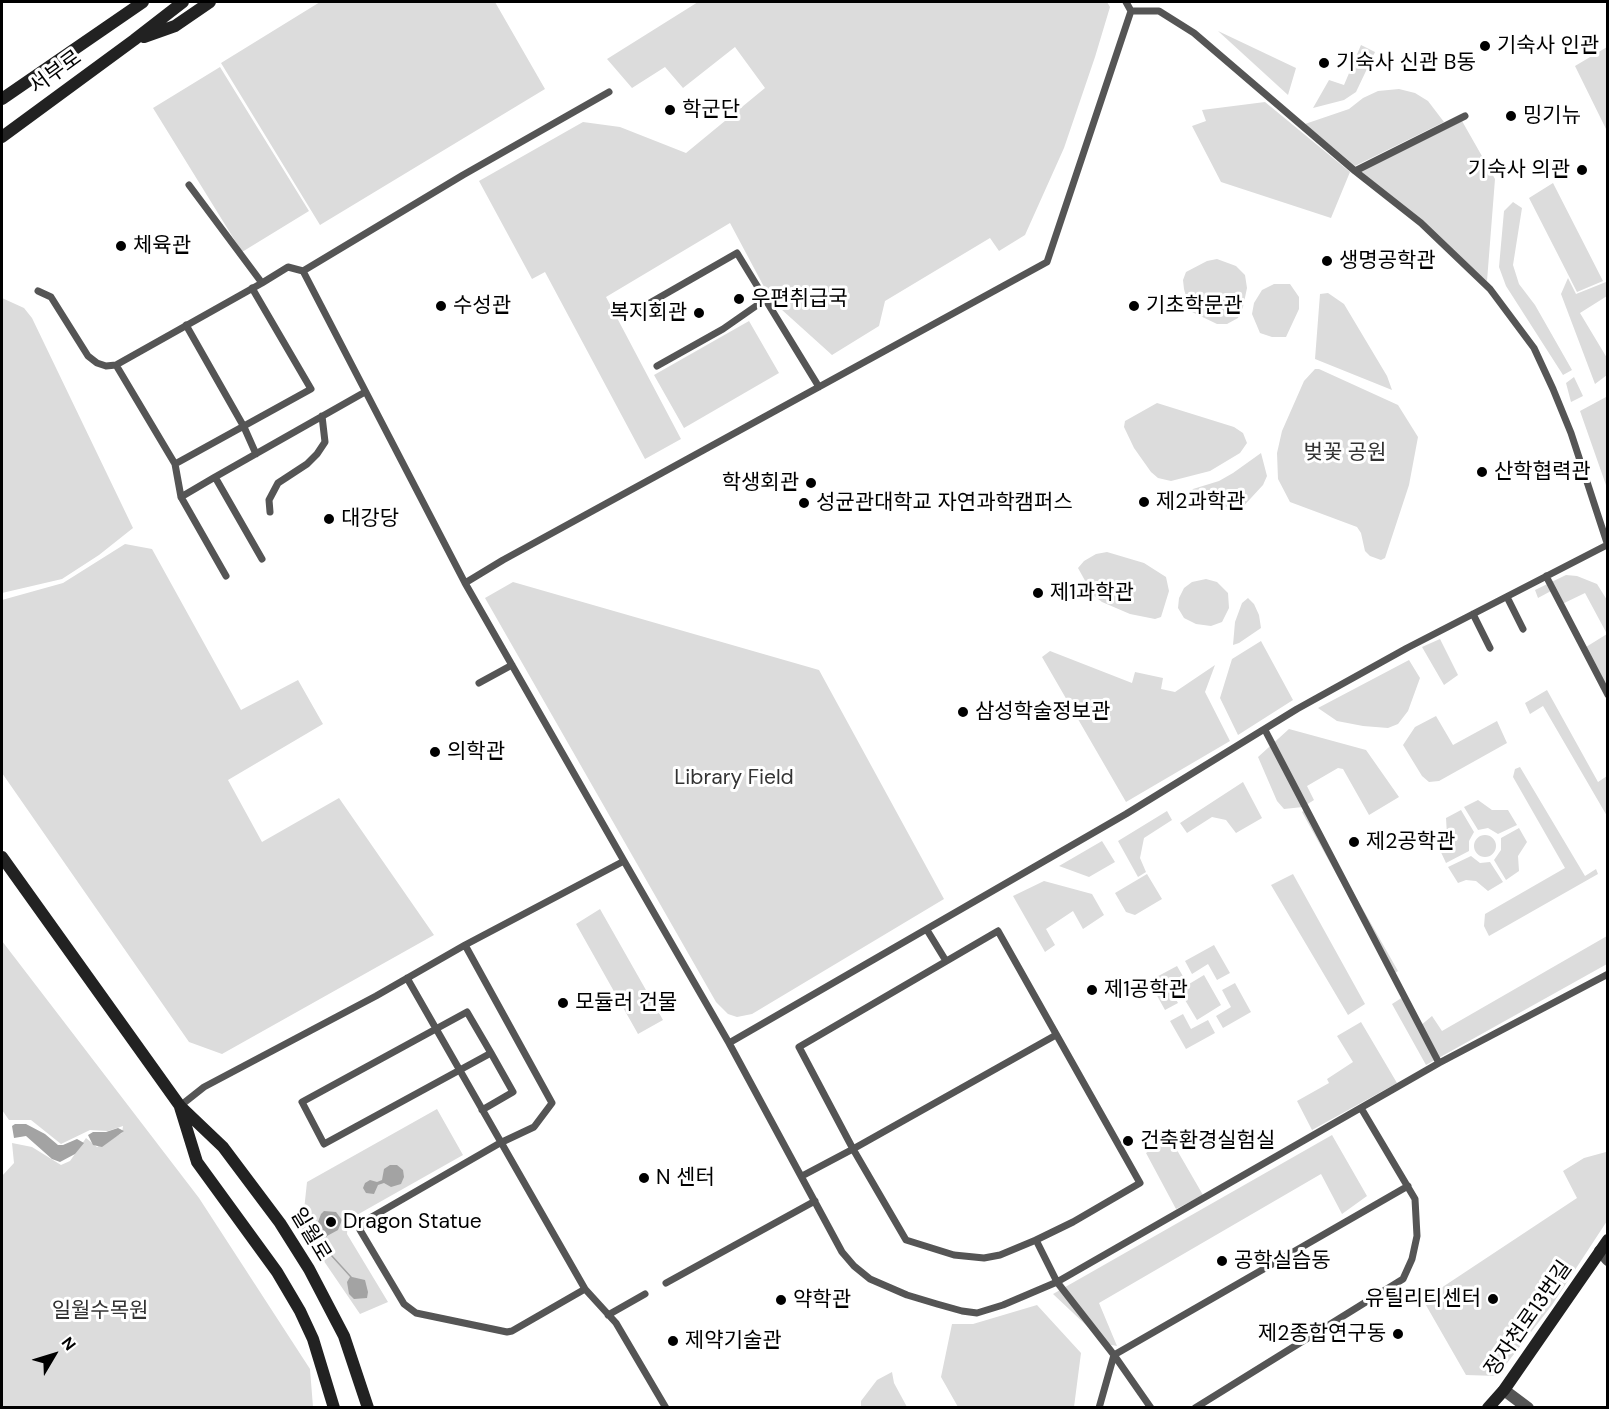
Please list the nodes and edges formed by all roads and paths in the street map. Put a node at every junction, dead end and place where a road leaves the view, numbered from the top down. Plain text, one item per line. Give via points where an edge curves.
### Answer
1 (129, 2) edge
2 (143, 2) edge
3 (183, 2) edge
4 (210, 2) edge
5 (1126, 2) edge
6 (1131, 11) junction
7 (118, 18) junction
8 (134, 40) junction
9 (609, 92) dead end
10 (2, 99) edge
11 (1465, 116) dead end
12 (2, 137) edge
13 (1355, 171) junction
14 (189, 185) dead end
15 (303, 271) junction
16 (262, 283) junction
17 (252, 288) junction
18 (38, 291) dead end
19 (766, 299) junction
20 (627, 316) dead end
21 (186, 326) junction
22 (116, 364) junction
23 (657, 366) dead end
24 (819, 387) junction
25 (364, 392) junction
26 (322, 416) junction
27 (244, 427) junction
28 (256, 453) junction
29 (176, 464) junction
30 (215, 477) junction
31 (181, 497) junction
32 (270, 512) dead end
33 (1607, 546) edge
34 (262, 559) dead end
35 (225, 576) dead end
36 (1546, 576) junction
37 (465, 583) junction
38 (1507, 597) junction
39 (1473, 614) junction
40 (1523, 629) dead end
41 (1490, 648) dead end
42 (512, 665) junction
43 (479, 683) dead end
44 (1608, 695) edge
45 (1264, 730) junction
46 (2, 857) edge
47 (624, 861) junction
48 (927, 930) junction
49 (465, 945) junction
50 (946, 961) junction
51 (1608, 974) edge
52 (408, 978) junction
53 (436, 1029) junction
54 (1056, 1035) junction
55 (729, 1043) junction
56 (491, 1053) junction
57 (1439, 1063) junction
58 (460, 1071) junction
59 (180, 1106) junction
60 (1361, 1108) junction
61 (482, 1110) junction
62 (500, 1143) junction
63 (854, 1149) junction
64 (802, 1176) junction
65 (1407, 1186) junction
66 (815, 1201) junction
67 (1036, 1240) junction
68 (1605, 1250) edge
69 (1057, 1282) junction
70 (666, 1283) dead end
71 (585, 1289) junction
72 (645, 1294) dead end
73 (608, 1315) junction
74 (1114, 1355) junction
75 (1504, 1390) junction
76 (334, 1407) edge
77 (368, 1407) edge
78 (666, 1407) edge
79 (1099, 1407) edge
80 (1151, 1407) edge
81 (1195, 1407) edge
82 (1488, 1407) edge
83 (1528, 1407) edge

1 - 7 street, 서부로
2 - 7 street, 서부로
3 - 8 street, 서부로
4 - 8 street, 서부로 via 174,26
5 - 6 lane
6 - 13 lane via 1159,11 1194,33
6 - 24 lane via 1047,262
7 - 10 street, 서부로
8 - 12 street, 서부로
9 - 15 lane
11 - 13 lane
13 - 33 lane via 1421,223 1490,289 1528,340 1571,433
14 - 16 lane
15 - 16 lane via 288,267
15 - 25 lane
16 - 17 lane
17 - 21 lane
17 - 27 lane via 311,388
18 - 22 lane via 51,297 88,356 106,366
19 - 20 lane via 737,253
19 - 23 lane via 723,329
19 - 24 lane
21 - 22 lane
21 - 27 lane
22 - 29 lane
24 - 37 lane
25 - 26 lane
25 - 37 lane
26 - 28 lane
26 - 32 lane via 325,442 307,464 278,483 269,500
27 - 28 lane
27 - 29 lane
28 - 30 lane
29 - 31 lane
30 - 31 lane
30 - 34 lane
31 - 35 lane
33 - 36 lane
36 - 38 lane
36 - 44 lane
37 - 42 lane
38 - 39 lane
38 - 40 lane
39 - 41 lane
39 - 45 lane
42 - 43 lane
42 - 47 lane
45 - 48 lane
45 - 57 lane
46 - 59 street, 일월로
47 - 49 lane
47 - 55 lane
48 - 50 lane
48 - 55 lane
49 - 52 lane
49 - 62 lane via 552,1103 534,1127
50 - 54 lane via 998,931
50 - 63 lane via 799,1047
51 - 57 lane
52 - 53 lane
52 - 59 lane via 204,1088
53 - 56 lane via 467,1012
53 - 58 lane
53 - 58 lane via 302,1102 324,1144
54 - 63 lane
54 - 67 lane via 1140,1183
55 - 64 lane
56 - 58 lane
56 - 61 lane via 513,1092
57 - 60 lane
58 - 61 lane
59 - 76 street, 일월로 via 197,1162 277,1272 300,1311
59 - 77 street, 일월로 via 224,1147 309,1269 344,1336
60 - 65 lane
60 - 69 lane
61 - 62 lane
62 - 71 lane
62 - 71 lane via 363,1222 360,1230 404,1304 416,1313 507,1332
63 - 64 lane
63 - 67 lane via 906,1240 954,1255 984,1258
64 - 66 lane
65 - 74 lane
65 - 81 lane via 1415,1198 1417,1236 1403,1279
66 - 69 lane via 842,1252 854,1266 870,1279 907,1295 977,1312
66 - 70 lane
67 - 69 lane
68 - 75 street, 정자천로13번길
69 - 74 lane
71 - 73 lane
72 - 73 lane
73 - 78 lane
74 - 79 lane
74 - 80 lane
75 - 82 street, 정자천로13번길
75 - 83 street

